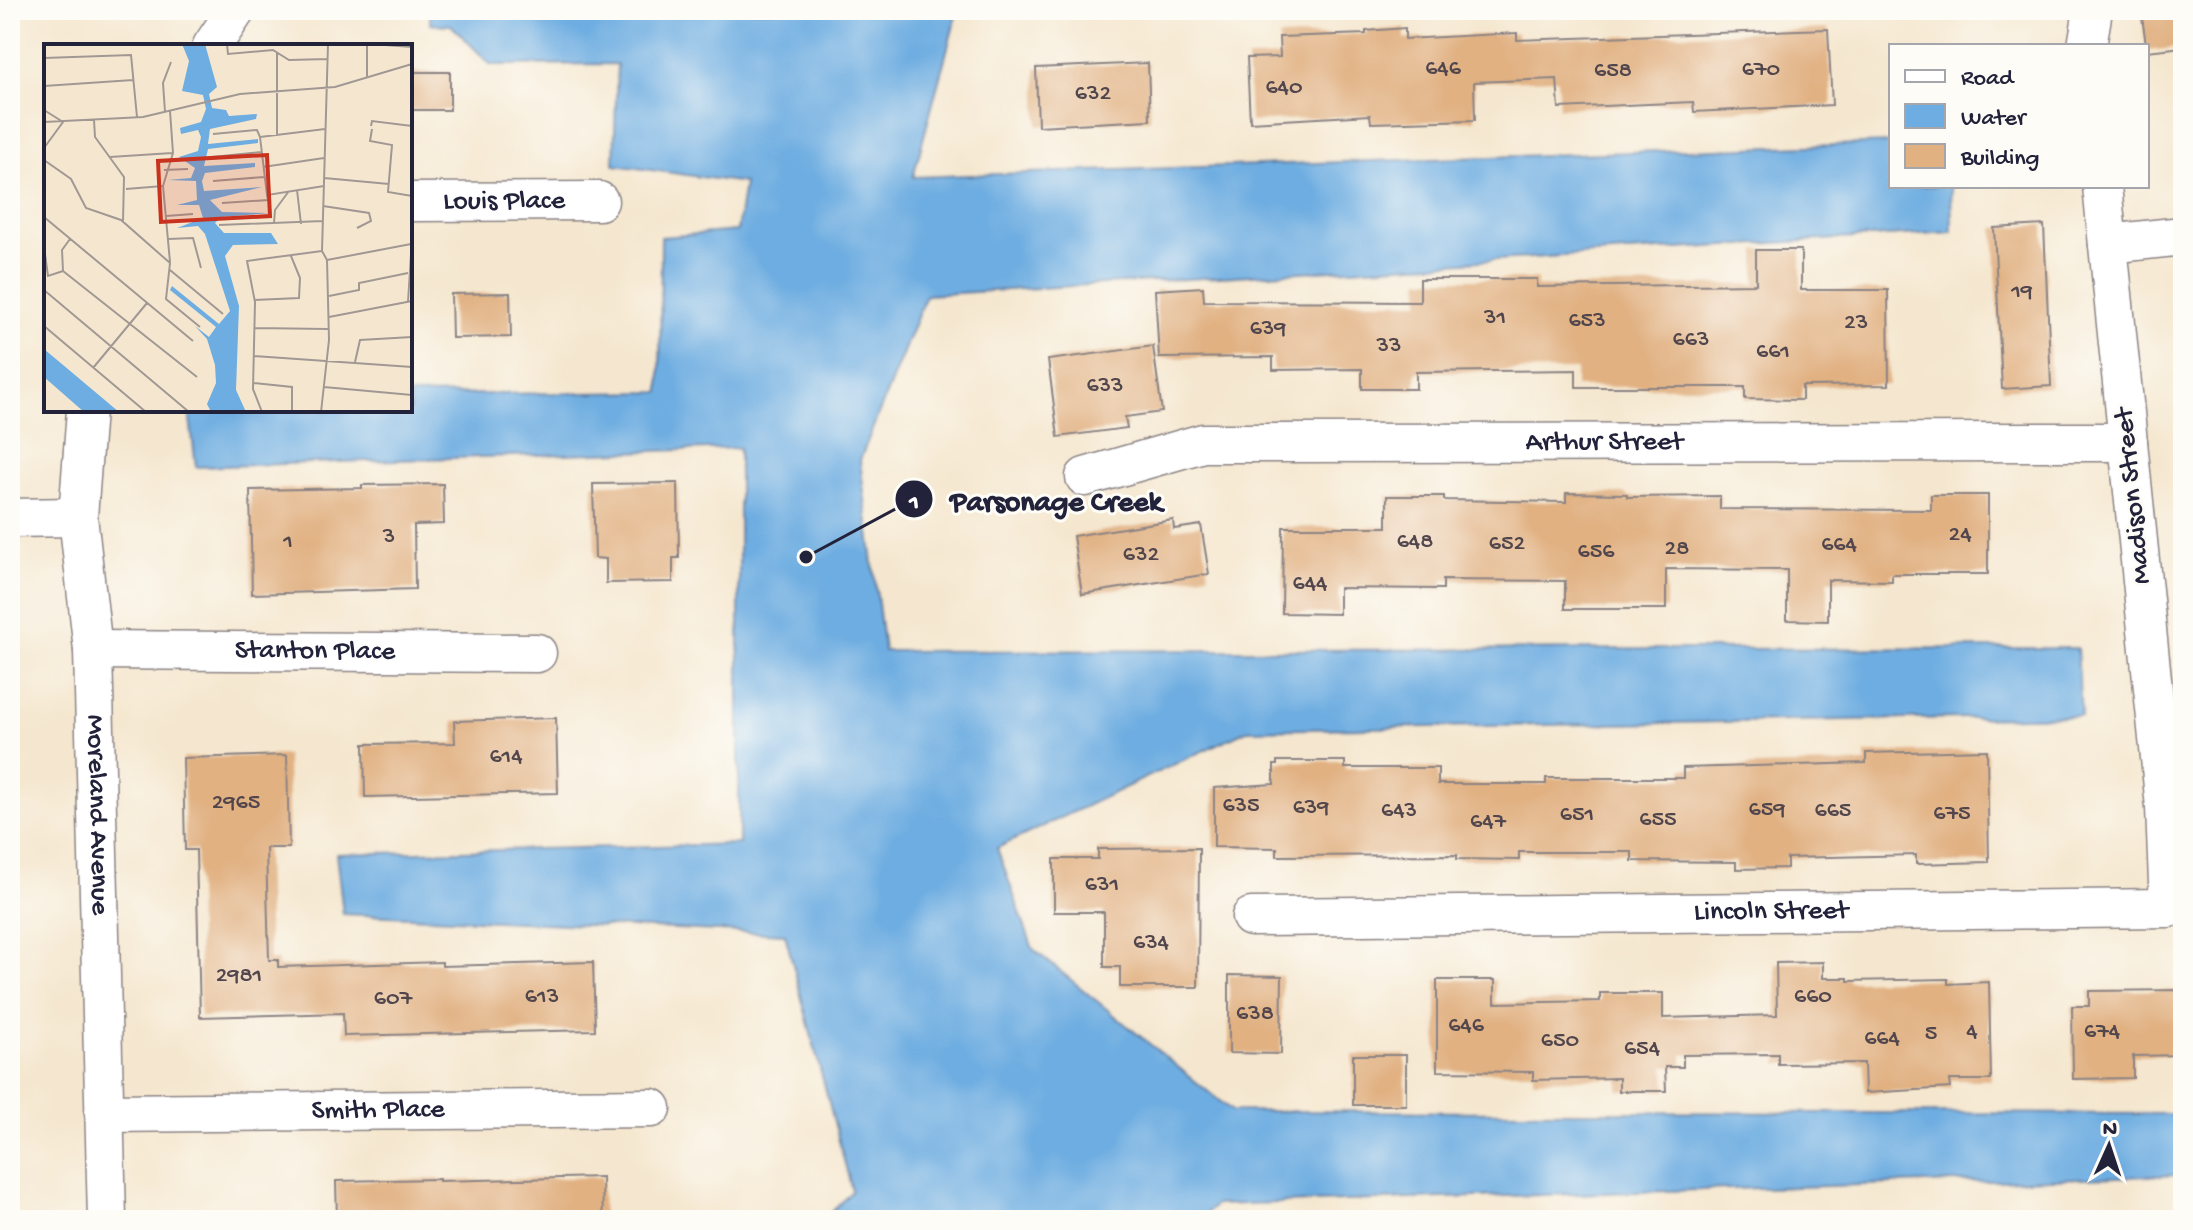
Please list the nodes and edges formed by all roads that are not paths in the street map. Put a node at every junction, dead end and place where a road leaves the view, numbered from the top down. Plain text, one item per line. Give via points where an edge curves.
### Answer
1 (236, 10) edge
2 (2093, 10) edge
3 (213, 44) edge
4 (2087, 44) edge
5 (2102, 188) edge
6 (599, 201) dead end
7 (412, 202) edge
8 (2183, 236) edge
9 (2108, 244) junction
10 (86, 412) edge
11 (2128, 442) junction
12 (1085, 477) dead end
13 (78, 517) junction
14 (10, 518) edge
15 (93, 650) junction
16 (537, 653) dead end
17 (2174, 806) edge
18 (1251, 917) dead end
19 (652, 1108) dead end
20 (104, 1113) junction
21 (107, 1220) edge

1 - 3 street
2 - 4 street
5 - 9 street, Madison Street
6 - 7 street, Louis Place
8 - 9 street
9 - 11 street, Madison Street
10 - 13 street, Moreland Avenue
11 - 12 street, Arthur Street via 1203,443
11 - 17 street, Madison Street
13 - 14 street
13 - 15 street, Moreland Avenue
15 - 16 street, Stanton Place
15 - 20 street, Moreland Avenue
17 - 18 street, Lincoln Street via 2169,908
19 - 20 street, Smith Place
20 - 21 street, Moreland Avenue

